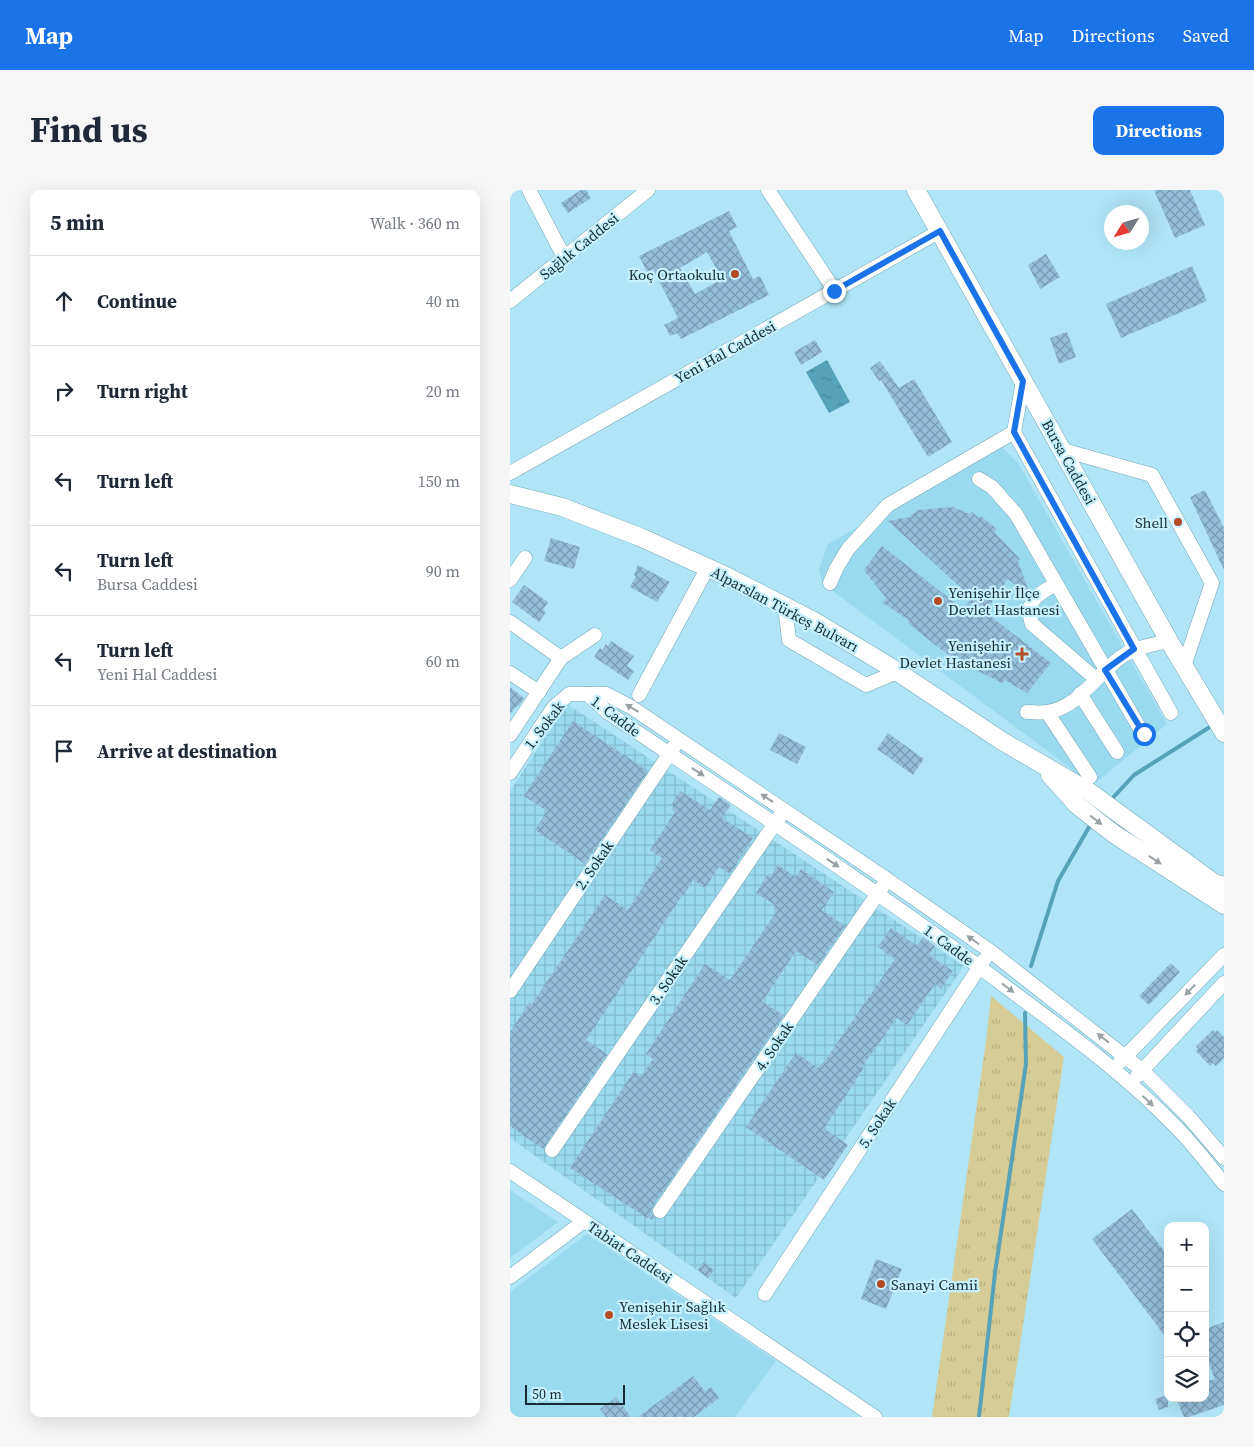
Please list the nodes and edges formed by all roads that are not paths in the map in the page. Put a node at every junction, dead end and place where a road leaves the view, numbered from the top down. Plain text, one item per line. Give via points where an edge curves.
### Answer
1 (529, 190) edge
2 (648, 190) edge
3 (768, 190) edge
4 (916, 190) edge
5 (940, 231) junction
6 (564, 257) junction
7 (834, 291) junction
8 (510, 301) edge
9 (1023, 381) junction
10 (1014, 432) junction
11 (1063, 450) junction
12 (510, 473) edge
13 (979, 479) dead end
14 (510, 494) edge
15 (525, 558) dead end
16 (708, 568) junction
17 (510, 580) edge
18 (830, 583) dead end
19 (1056, 584) junction
20 (785, 606) junction
21 (510, 622) edge
22 (595, 635) dead end
23 (1169, 641) junction
24 (1134, 649) junction
25 (561, 658) junction
26 (1184, 666) junction
27 (897, 672) junction
28 (510, 673) edge
29 (1101, 674) junction
30 (539, 692) junction
31 (587, 694) junction
32 (639, 694) dead end
33 (1080, 694) junction
34 (1027, 712) dead end
35 (1047, 712) junction
36 (1171, 713) dead end
37 (1224, 733) edge
38 (1144, 734) dead end
39 (510, 735) edge
40 (679, 739) junction
41 (1117, 752) dead end
42 (669, 753) junction
43 (1039, 764) junction
44 (510, 773) edge
45 (1089, 784) junction
46 (784, 810) junction
47 (775, 823) junction
48 (888, 880) junction
49 (1224, 886) edge
50 (878, 894) junction
51 (1224, 905) edge
52 (990, 951) junction
53 (1224, 955) edge
54 (980, 966) junction
55 (1224, 983) edge
56 (510, 991) edge
57 (1126, 1056) junction
58 (1113, 1069) junction
59 (1142, 1070) junction
60 (1130, 1084) junction
61 (552, 1150) dead end
62 (1224, 1158) edge
63 (510, 1172) edge
64 (1224, 1184) edge
65 (660, 1212) dead end
66 (584, 1221) junction
67 (510, 1277) edge
68 (765, 1294) dead end
69 (875, 1417) edge

1 - 6 street
2 - 6 street, Sağlık Caddesi
3 - 7 street
4 - 5 main road, Bursa Caddesi
5 - 7 street, Yeni Hal Caddesi
5 - 9 main road, Bursa Caddesi
6 - 8 street, Sağlık Caddesi
7 - 12 street, Yeni Hal Caddesi
9 - 10 street
9 - 11 main road, Bursa Caddesi
10 - 18 street via 888,505 848,549
10 - 24 street
11 - 23 main road, Bursa Caddesi
11 - 26 street via 1152,475 1212,583
13 - 19 street via 1003,497 1016,514
14 - 16 main road, Alparslan Türkeş Bulvarı via 562,508 640,537
15 - 17 street
16 - 20 main road, Alparslan Türkeş Bulvarı
16 - 32 street
19 - 29 street
19 - 29 street via 1036,596 1029,612 1032,624
20 - 27 main road, Alparslan Türkeş Bulvarı
20 - 27 street via 789,640 866,685
21 - 25 street
22 - 25 street
23 - 24 street
23 - 26 main road, Bursa Caddesi
24 - 29 street
24 - 36 street
25 - 30 street
26 - 37 main road, Bursa Caddesi
27 - 43 main road, Alparslan Türkeş Bulvarı
28 - 30 street
29 - 33 street
29 - 38 street
30 - 39 street
40 -> 31 street, 1. Cadde via 606,694
31 - 42 street, 1. Cadde via 607,712
31 - 44 street, 1. Sokak via 569,694 553,708
33 - 35 street via 1068,704
33 - 41 street
34 - 35 street
35 - 45 street
40 - 42 street, 2. Sokak
46 -> 40 street, 1. Cadde
42 -> 47 street, 1. Cadde
42 - 56 street, 2. Sokak
43 - 45 main road, Alparslan Türkeş Bulvarı
43 -> 51 main road, Alparslan Türkeş Bulvarı via 1077,805 1114,834
45 - 49 main road, Alparslan Türkeş Bulvarı via 1124,817 1214,883
46 - 47 street, 3. Sokak
46 - 48 street, 1. Cadde
47 -> 50 street, 1. Cadde
47 - 61 street, 3. Sokak
48 - 50 street, 4. Sokak
52 -> 48 street, 1. Cadde
50 - 54 street, 1. Cadde
50 - 65 street, 4. Sokak
52 - 54 street, 5. Sokak
57 -> 52 street, 1. Cadde
53 -> 57 street
54 -> 58 street, 1. Cadde
54 - 68 street, 5. Sokak
55 - 59 street
57 - 58 street
57 - 59 street, 1. Cadde
58 - 60 street, 1. Cadde
59 - 60 street
59 - 62 street, 1. Cadde
60 -> 64 street, 1. Cadde via 1177,1127
63 - 66 street, Tabiat Caddesi
66 - 67 street
66 - 69 street, Tabiat Caddesi

